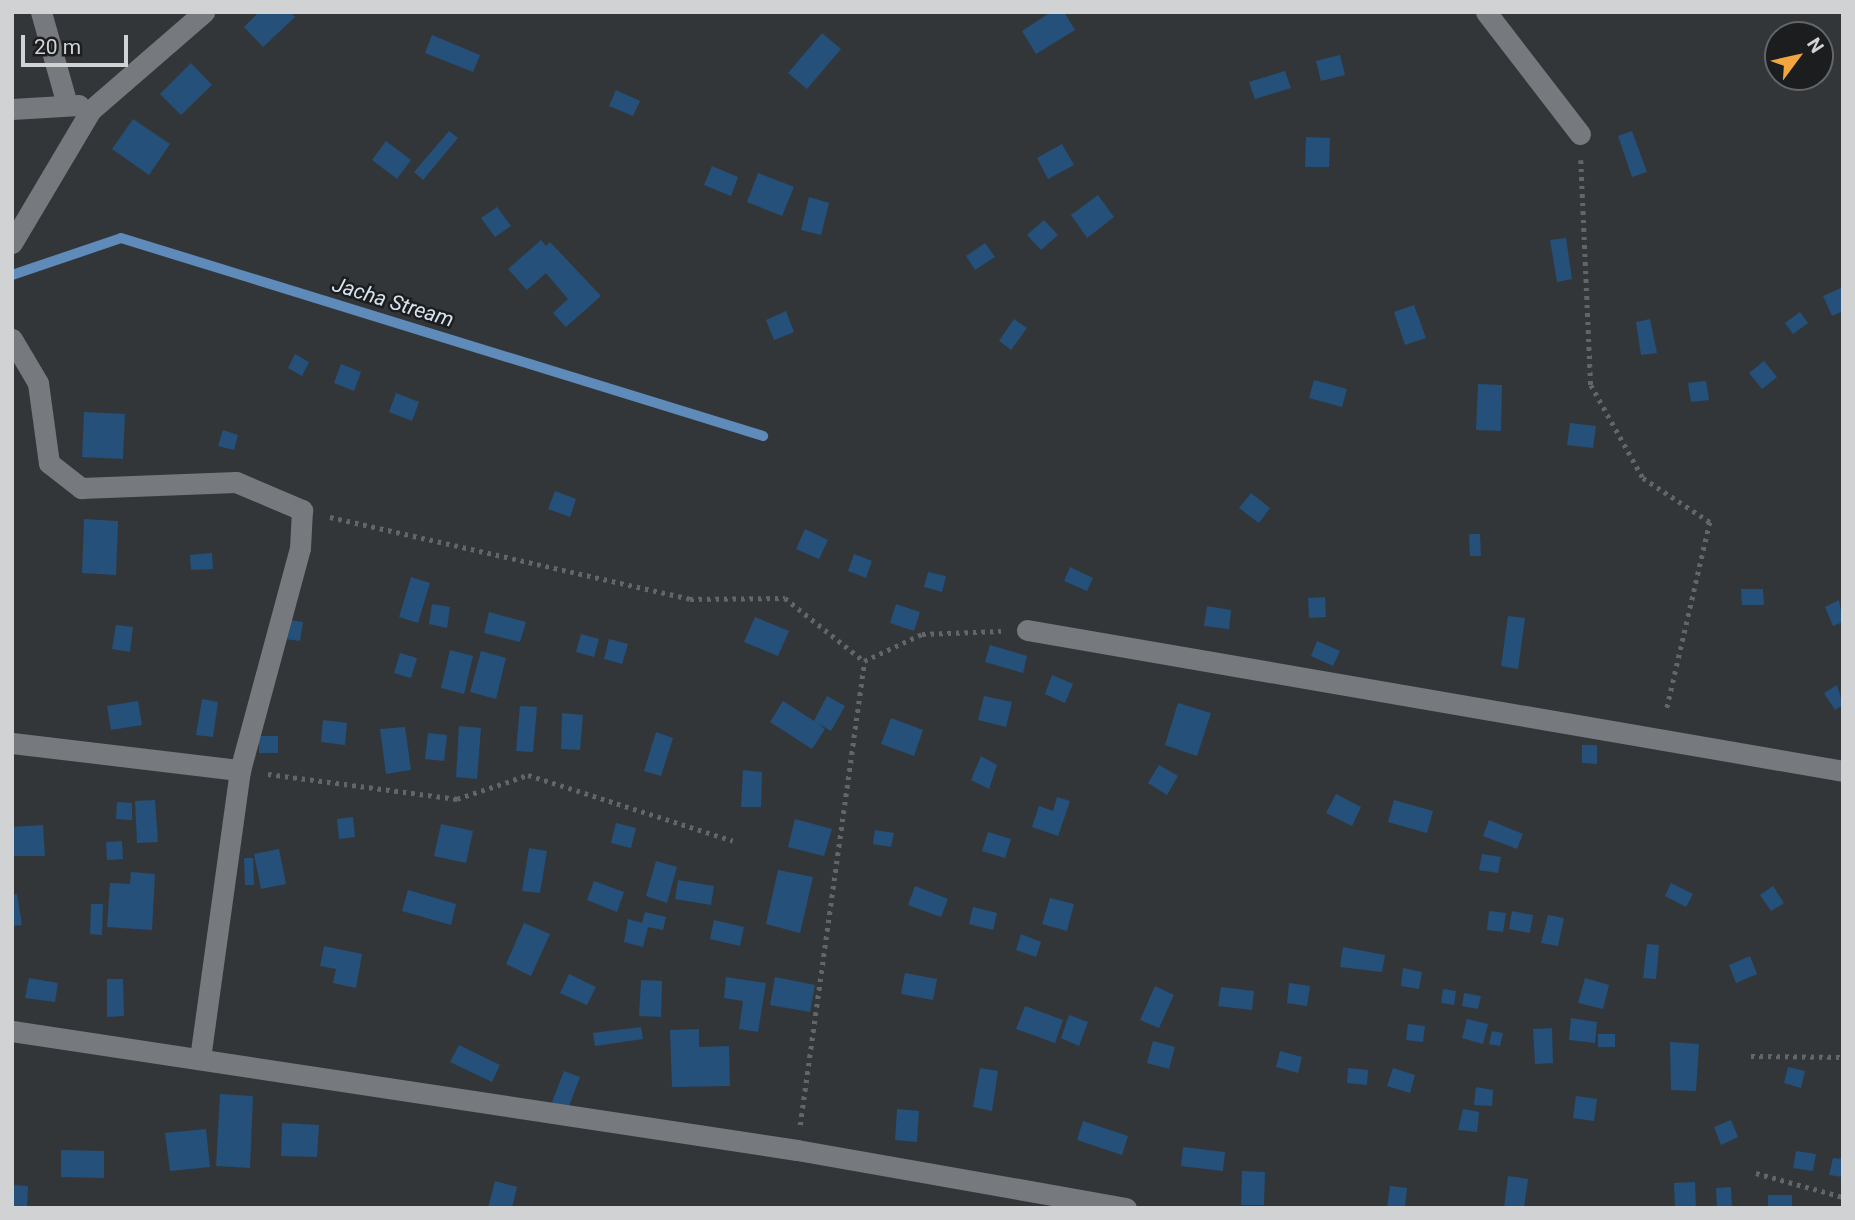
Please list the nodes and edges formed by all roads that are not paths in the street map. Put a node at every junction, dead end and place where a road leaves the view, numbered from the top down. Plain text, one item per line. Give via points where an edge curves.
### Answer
1 (41, 12) edge
2 (204, 12) edge
3 (1486, 12) edge
4 (66, 101) junction
5 (12, 108) edge
6 (91, 110) junction
7 (1580, 134) road end
8 (12, 243) edge
9 (12, 339) edge
10 (1027, 630) road end
11 (12, 743) edge
12 (240, 770) junction
13 (1843, 771) edge
14 (12, 1031) edge
15 (200, 1058) junction
16 (1126, 1208) edge

1 - 4 street
2 - 6 street
3 - 7 street
4 - 5 street
4 - 6 street
6 - 8 street
9 - 12 street via 38,383 48,463 81,488 236,482 302,510 300,548
10 - 13 street via 1659,743
11 - 12 street
12 - 15 street
14 - 15 street
15 - 16 street via 797,1150

